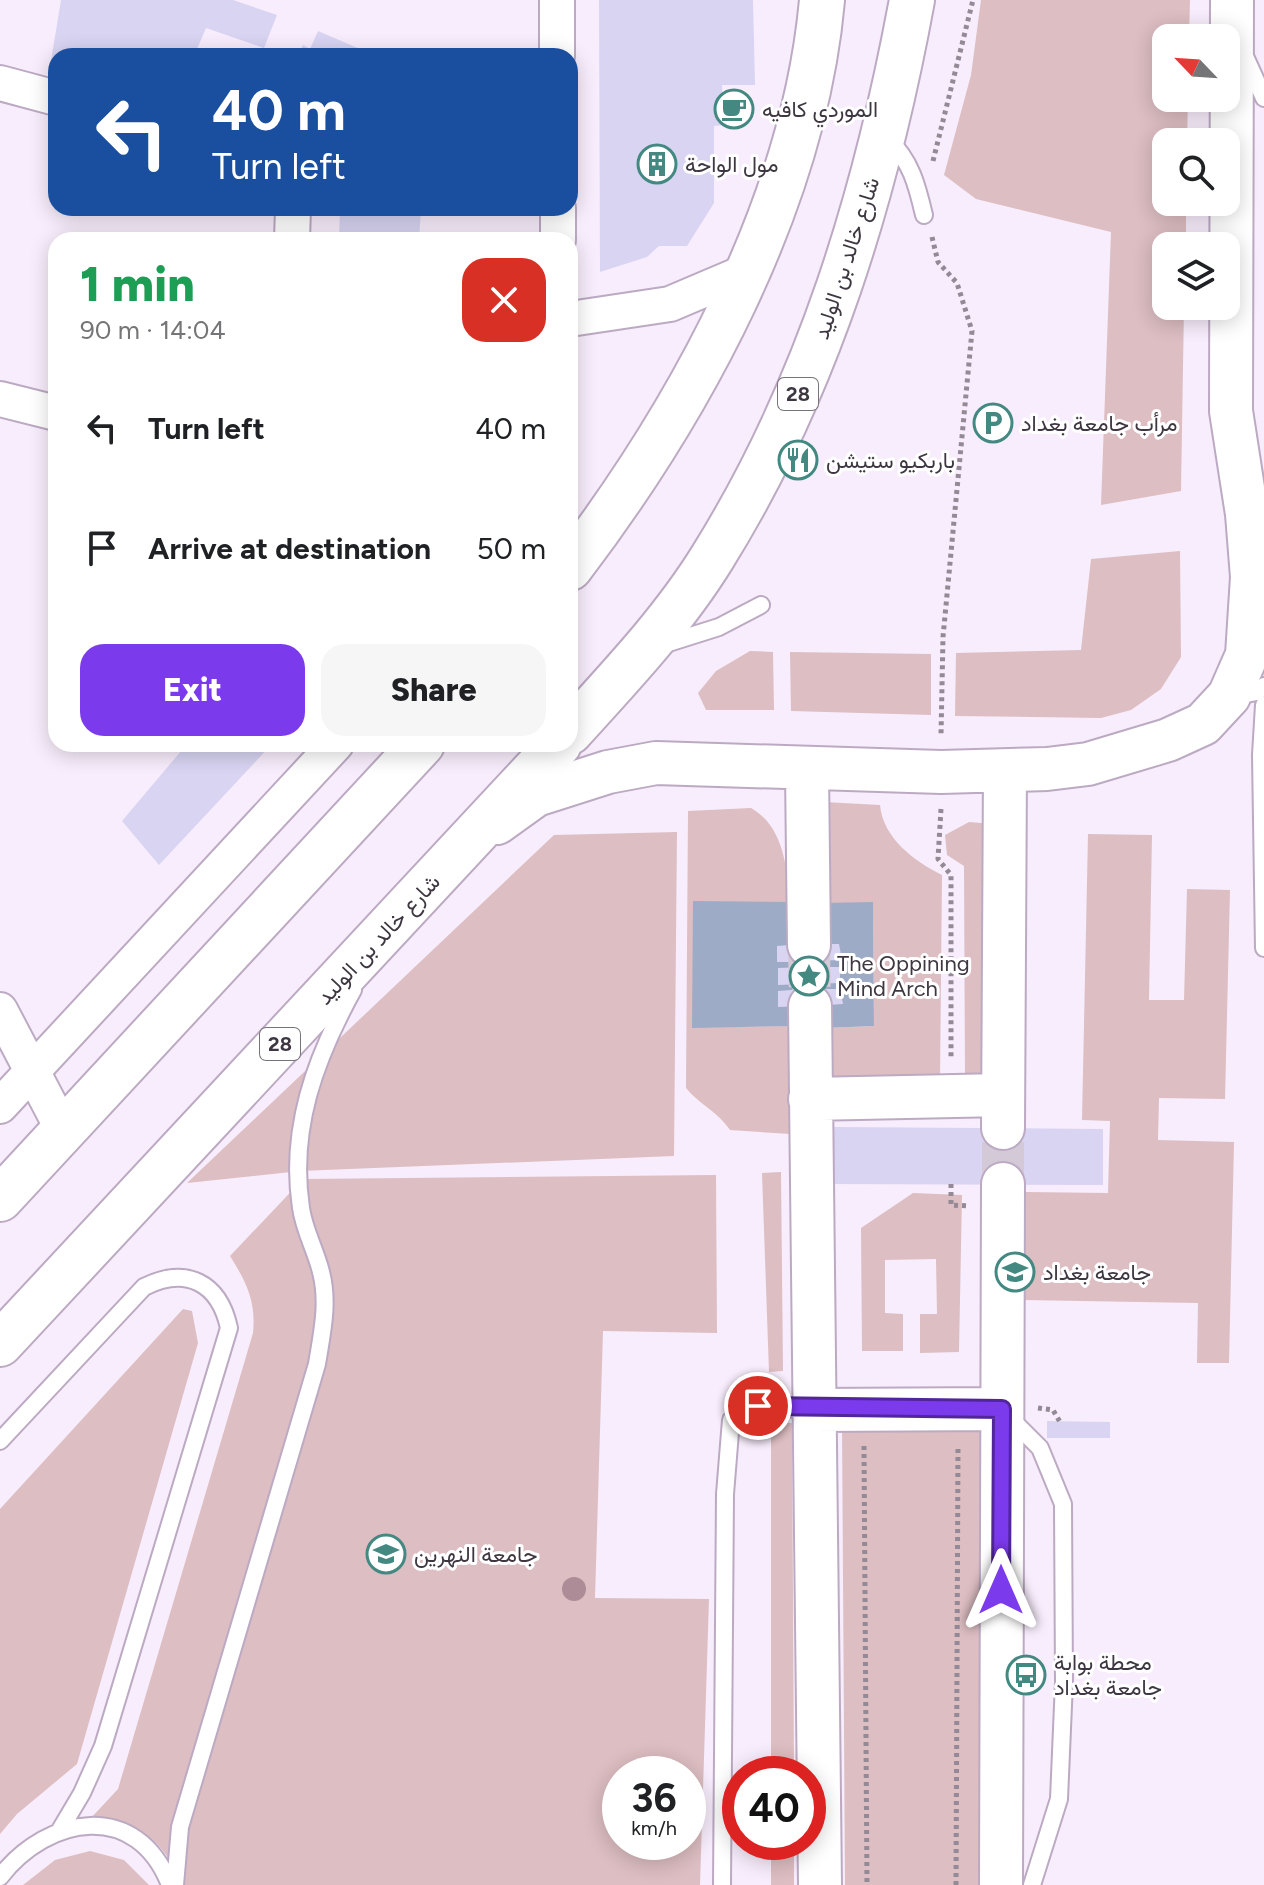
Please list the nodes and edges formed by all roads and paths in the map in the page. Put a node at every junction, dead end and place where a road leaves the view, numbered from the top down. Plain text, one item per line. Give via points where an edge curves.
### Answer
1 (557, 0) edge
2 (822, 0) edge
3 (912, 0) edge
4 (973, 0) edge
5 (1232, 16) edge
6 (557, 48) edge
7 (0, 83) edge
8 (48, 96) edge
9 (1264, 98) edge
10 (882, 134) junction
11 (924, 215) junction
12 (750, 270) junction
13 (578, 318) edge
14 (0, 399) edge
15 (48, 411) edge
16 (1254, 529) edge
17 (578, 557) edge
18 (761, 605) dead end
19 (642, 652) junction
20 (1252, 695) edge
21 (578, 723) edge
22 (329, 752) edge
23 (415, 752) edge
24 (552, 752) edge
25 (807, 770) junction
26 (1005, 771) junction
27 (941, 772) junction
28 (430, 882) junction
29 (809, 945) tunnel mouth
30 (1264, 948) edge
31 (810, 1006) tunnel mouth
32 (0, 1010) edge
33 (32, 1072) junction
34 (951, 1095) junction
35 (810, 1099) junction
36 (0, 1106) edge
37 (63, 1130) junction
38 (1003, 1184) tunnel mouth
39 (0, 1199) edge
40 (0, 1344) edge
41 (1002, 1409) junction
42 (813, 1410) junction
43 (864, 1436) dead end
44 (958, 1438) dead end
45 (0, 1441) edge
46 (60, 1830) junction
47 (0, 1876) edge
48 (173, 1885) edge
49 (722, 1885) edge
50 (820, 1885) edge
51 (867, 1885) edge
52 (956, 1885) edge
53 (1001, 1885) edge
54 (1032, 1885) edge

1 - 6 street
2 - 12 main road via 799,125
3 - 10 main road, شارع خالد بن الوليد / 28
4 - 11 path
5 - 9 lane
5 - 16 street via 1231,411
7 - 8 street
10 - 11 lane via 908,162
10 - 19 main road, شارع خالد بن الوليد / 28 via 843,279 804,383 711,559
11 - 27 path via 938,262 957,283 972,331 943,637
12 - 13 street via 670,304
12 - 17 main road via 619,503
14 - 15 street
16 - 20 street via 1247,655
18 - 19 lane via 719,627
19 - 21 main road, شارع خالد بن الوليد / 28
20 - 26 street via 1203,724 1141,750 1088,764
20 - 30 lane via 1261,755
22 - 33 street
23 - 37 main road
24 - 28 main road, شارع خالد بن الوليد / 28
25 - 27 street
25 - 28 street via 706,762 656,763 608,772 536,795
25 - 29 street
26 - 27 street
26 - 34 street via 1003,1111
27 - 34 path via 938,859 951,875
28 - 40 main road, شارع خالد بن الوليد / 28
28 - 48 lane via 356,984 329,1033 307,1094 298,1140 299,1188 301,1212 322,1275 322,1338 180,1827
31 - 35 street
32 - 33 street
33 - 36 street
33 - 37 street
34 - 35 street
35 - 42 street
37 - 39 main road
38 - 41 street
41 - 42 street
41 - 53 street
41 - 54 lane via 1040,1448 1063,1504 1059,1799
42 - 49 lane via 758,1406 743,1409 731,1420
42 - 50 street
43 - 51 path
44 - 52 path
45 - 46 lane via 144,1287 161,1278 181,1277 214,1293 225,1309 229,1328 103,1746
46 - 47 lane via 34,1843
46 - 48 lane via 105,1826 132,1837 155,1856

